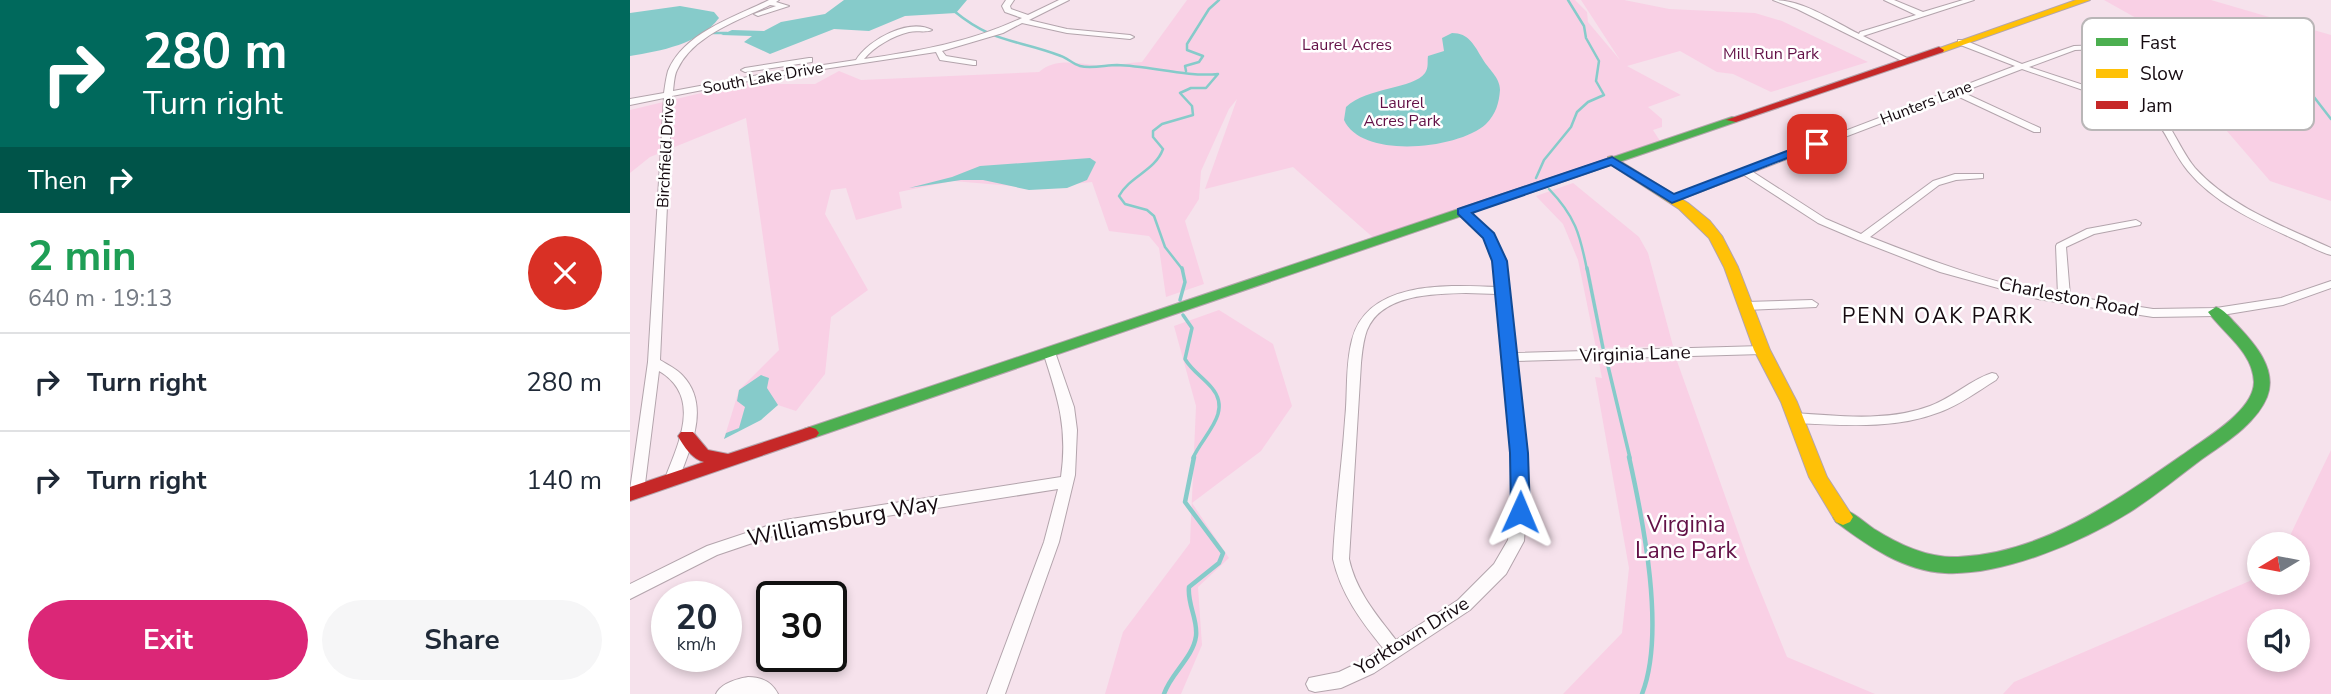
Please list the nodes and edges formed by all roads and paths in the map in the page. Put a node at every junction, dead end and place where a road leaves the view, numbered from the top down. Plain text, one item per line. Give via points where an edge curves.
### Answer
1 (1010, 0) edge
2 (1065, 0) edge
3 (1777, 0) edge
4 (1888, 0) edge
5 (1970, 0) edge
6 (2085, 0) edge
7 (772, 1) edge
8 (1819, 15) junction
9 (1923, 15) junction
10 (1026, 20) junction
11 (727, 24) junction
12 (928, 30) dead end
13 (1863, 34) junction
14 (1130, 37) dead end
15 (1961, 42) junction
16 (2082, 49) edge
17 (938, 50) junction
18 (1911, 58) junction
19 (809, 60) dead end
20 (791, 63) junction
21 (859, 63) junction
22 (973, 63) dead end
23 (2022, 67) junction
24 (745, 70) dead end
25 (788, 72) junction
26 (2082, 87) edge
27 (1955, 92) junction
28 (668, 95) junction
29 (630, 102) edge
30 (2037, 130) dead end
31 (2168, 130) edge
32 (1612, 160) junction
33 (1745, 171) junction
34 (1980, 176) dead end
35 (1672, 199) junction
36 (1463, 211) junction
37 (2136, 223) dead end
38 (1862, 238) junction
39 (2331, 252) edge
40 (2331, 284) edge
41 (1502, 291) junction
42 (2064, 299) junction
43 (1812, 304) dead end
44 (1746, 306) junction
45 (2216, 312) junction
46 (1762, 350) junction
47 (1049, 352) junction
48 (1510, 357) junction
49 (654, 362) junction
50 (1993, 377) dead end
51 (1795, 418) junction
52 (687, 436) junction
53 (736, 460) junction
54 (671, 481) junction
55 (1066, 481) junction
56 (634, 493) edge
57 (630, 592) edge
58 (1395, 651) junction
59 (1315, 684) dead end
60 (725, 694) edge
61 (769, 694) edge
62 (996, 694) edge

1 - 10 street via 1008,10
2 - 10 street, South Lake Drive
3 - 8 street
4 - 9 street
5 - 9 street
6 - 15 main road
7 - 11 street, Birchfield Drive
7 - 11 street via 785,6
8 - 13 street
8 - 18 street
9 - 13 street
10 - 14 street via 1067,31
10 - 17 street, South Lake Drive
11 - 28 street, Birchfield Drive via 685,54 673,70
12 - 21 street via 902,32 863,54
13 - 18 street
15 - 18 main road
15 - 23 street
16 - 23 street, Hunters Lane
17 - 21 street, South Lake Drive
17 - 22 street via 943,58
18 - 32 main road
19 - 20 street
20 - 24 street
20 - 25 street
21 - 25 street, South Lake Drive
23 - 26 street
23 - 27 street, Hunters Lane
25 - 28 street, South Lake Drive
27 - 30 street
27 - 33 street, Hunters Lane
28 - 29 street, South Lake Drive
28 - 49 street, Birchfield Drive
31 - 39 street via 2192,169 2209,184 2244,208
32 - 35 main road
32 - 36 main road
33 - 35 street, Hunters Lane
33 - 38 street, Charleston Road via 1822,221
34 - 38 street via 1936,183
35 - 44 main road via 1710,230
36 - 41 street, Yorktown Drive via 1493,242
36 - 47 main road
37 - 42 street via 2091,231 2062,246
38 - 42 street, Charleston Road via 1944,270
40 - 45 street, Charleston Road via 2283,301
41 - 48 street, Yorktown Drive
41 - 58 street via 1438,290 1412,295 1381,307 1362,329 1341,559 1343,575 1357,601
42 - 45 street, Charleston Road via 2153,313
43 - 44 street
44 - 46 main road
45 - 51 main road via 2246,344 2260,372 2262,390 2243,417 2129,504 1996,560 1957,565 1934,562 1894,551 1857,530 1823,490
46 - 48 street, Virginia Lane
46 - 51 main road
47 - 53 main road
47 - 55 street via 1068,408
48 - 58 street, Yorktown Drive via 1521,483 1516,541 1500,569 1477,594
49 - 52 street via 680,379 690,400
49 - 56 street, Birchfield Drive
50 - 51 street via 1923,414 1858,420
52 - 53 main road via 693,449 705,458
52 - 54 street
53 - 54 main road
54 - 56 main road
55 - 57 street, Williamsburg Way via 785,526 712,550
55 - 62 street via 1060,516
58 - 59 street, Yorktown Drive via 1341,680
60 - 61 street via 751,685 761,686

